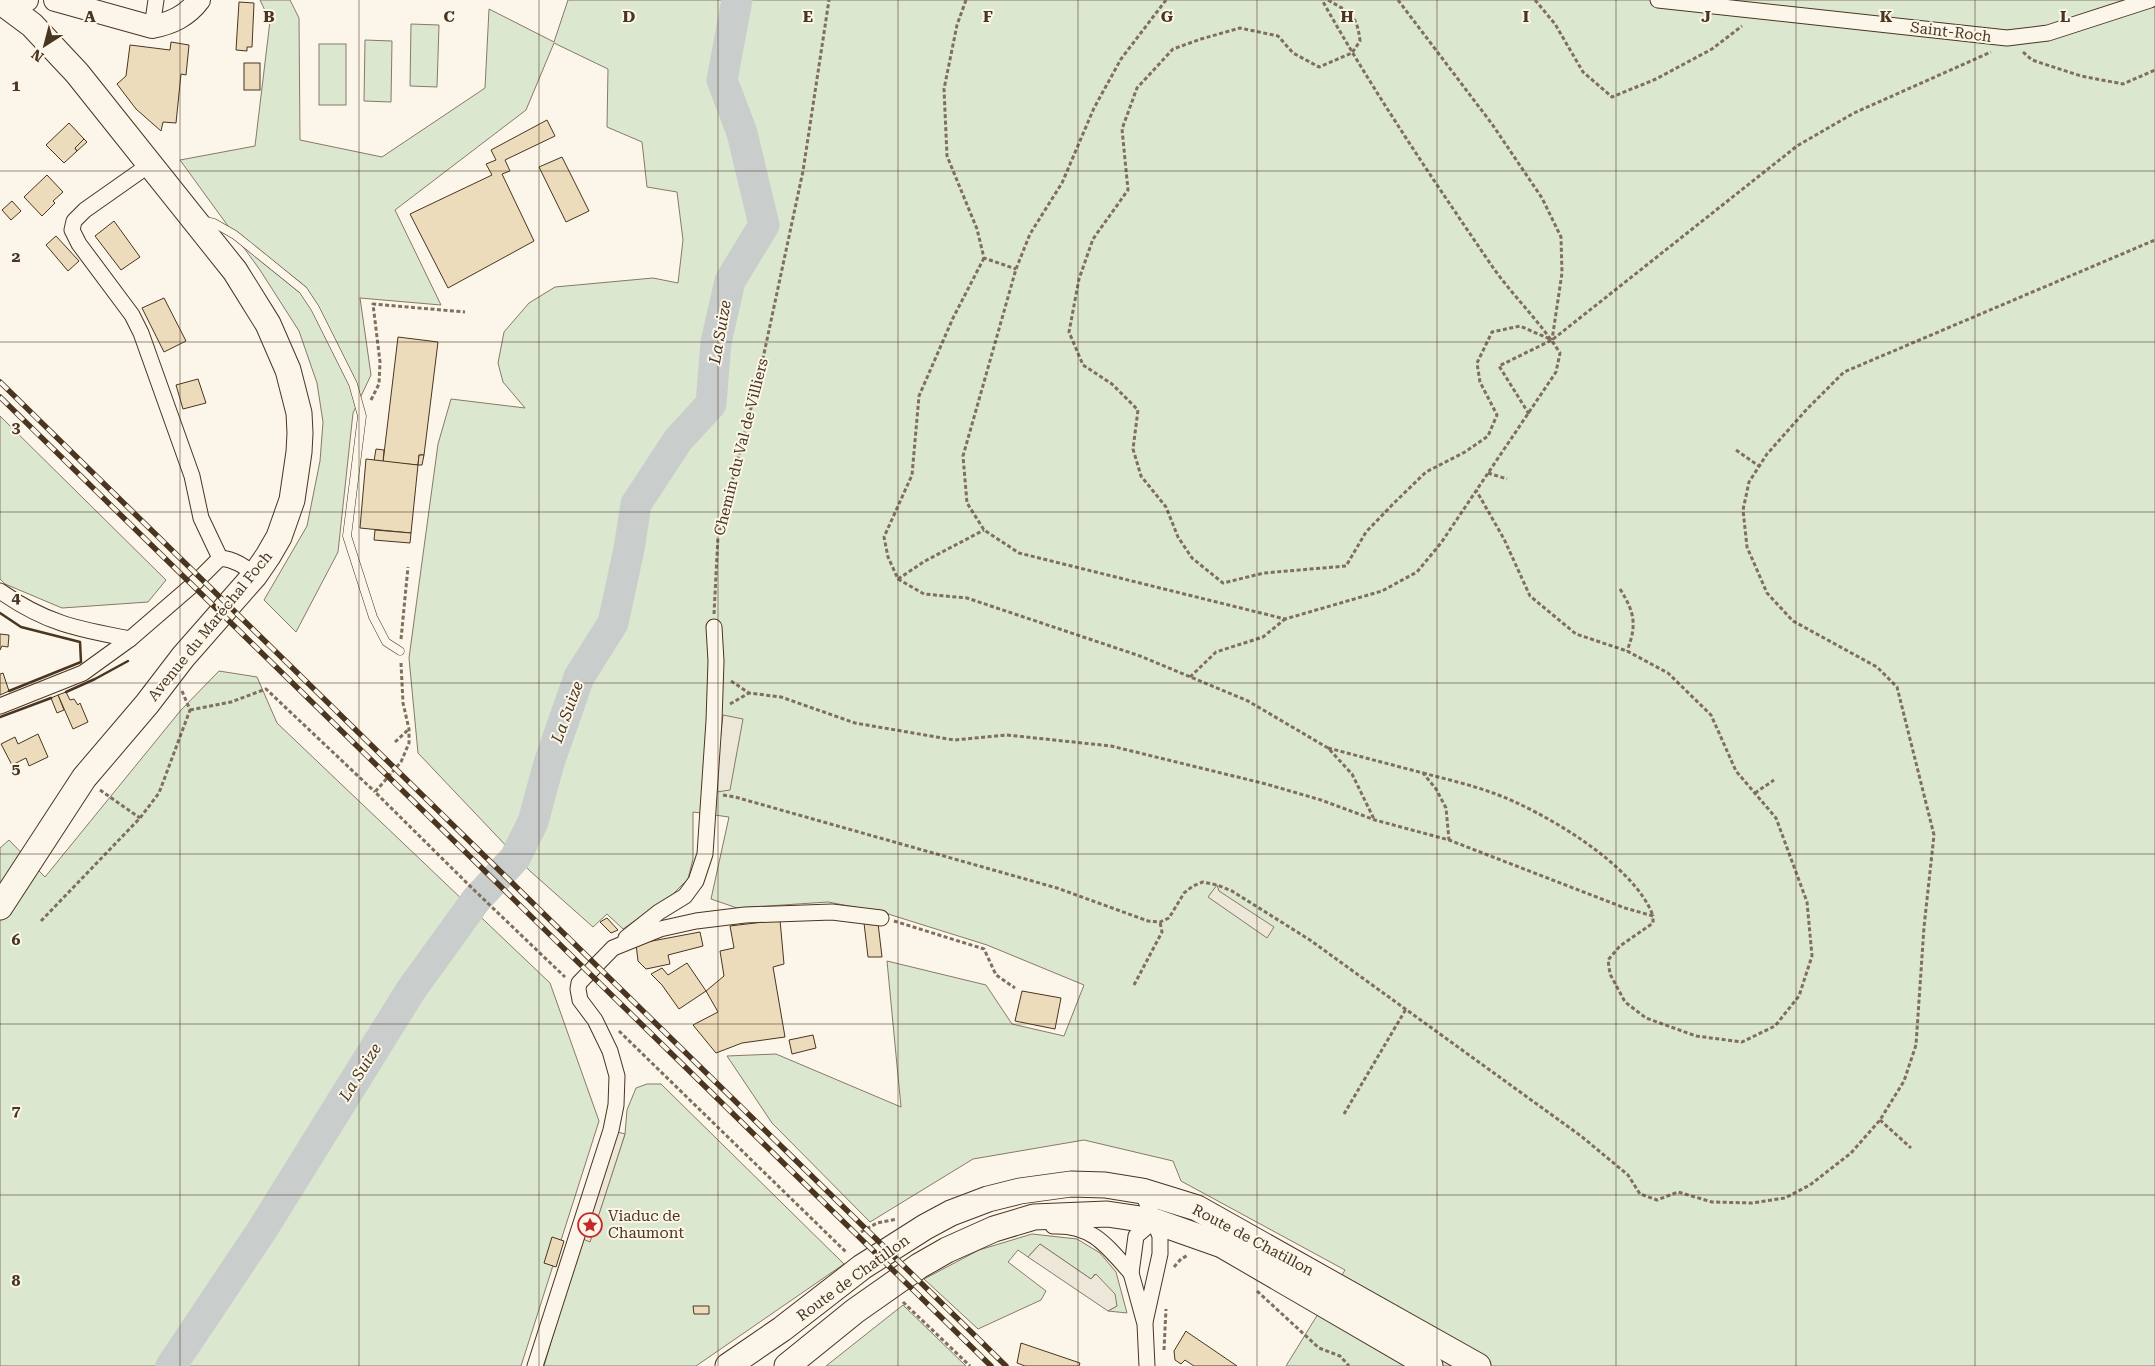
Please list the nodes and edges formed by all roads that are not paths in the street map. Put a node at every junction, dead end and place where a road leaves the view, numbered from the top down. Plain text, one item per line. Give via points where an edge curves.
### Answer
1 (55, 0) edge
2 (156, 0) edge
3 (199, 0) edge
4 (1656, 0) edge
5 (2150, 0) edge
6 (13, 4) edge
7 (152, 27) junction
8 (150, 166) junction
9 (193, 218) junction
10 (220, 558) junction
11 (255, 575) junction
12 (0, 591) edge
13 (714, 627) road end
14 (130, 639) junction
15 (400, 651) road end
16 (0, 706) edge
17 (0, 907) edge
18 (881, 918) road end
19 (613, 948) junction
20 (1142, 1191) junction
21 (1181, 1202) junction
22 (1154, 1220) junction
23 (994, 1229) junction
24 (1188, 1242) junction
25 (1160, 1254) junction
26 (1131, 1273) junction
27 (1145, 1324) junction
28 (782, 1329) junction
29 (535, 1366) edge
30 (728, 1366) edge
31 (748, 1366) edge
32 (787, 1366) edge
33 (1147, 1366) edge
34 (1430, 1366) edge
35 (1478, 1366) edge

1 - 7 main road
2 - 7 street
3 - 7 main road via 177,19
4 - 5 street, Saint-Roch via 2007,38 2048,33
6 - 8 main road, Avenue du Maréchal Foch via 77,73
8 - 9 main road, Avenue du Maréchal Foch
8 - 10 street via 85,210 74,221 72,230 128,309 141,333 192,476 201,518
9 - 11 main road, Avenue du Maréchal Foch via 235,271 268,324 288,370 299,414 299,452 292,500 279,537
9 - 15 lane via 214,223 235,235 303,290 353,384 362,416 347,536 373,618 386,642
10 - 11 street via 240,564
10 - 14 street
11 - 17 main road, Avenue du Maréchal Foch via 182,657 84,778
12 - 14 street via 44,618 74,628
13 - 19 street via 715,678 705,854 696,882 685,896
14 - 16 street via 83,673
18 - 19 street via 832,912 746,915 660,929
19 - 29 street via 579,983 578,989 580,1000 595,1020 610,1051 617,1076 616,1105 611,1130
20 - 21 main road, Route de Chatillon
20 - 22 street
20 - 28 main road, Route de Chatillon via 1071,1184 1020,1191 951,1213 862,1267
21 - 22 street
21 - 35 main road, Route de Chatillon
22 - 23 main road, Route de Chatillon via 1107,1214 1034,1216
22 - 24 main road, Route de Chatillon
22 - 25 street via 1160,1236
22 - 26 street via 1136,1236
23 - 26 street via 1059,1226 1087,1230 1104,1242
23 - 32 main road, Route de Chatillon via 919,1266 855,1311
24 - 25 street
24 - 34 main road, Route de Chatillon via 1222,1245
25 - 27 street
26 - 27 street
27 - 33 street
28 - 30 main road, Route de Chatillon
28 - 31 main road

